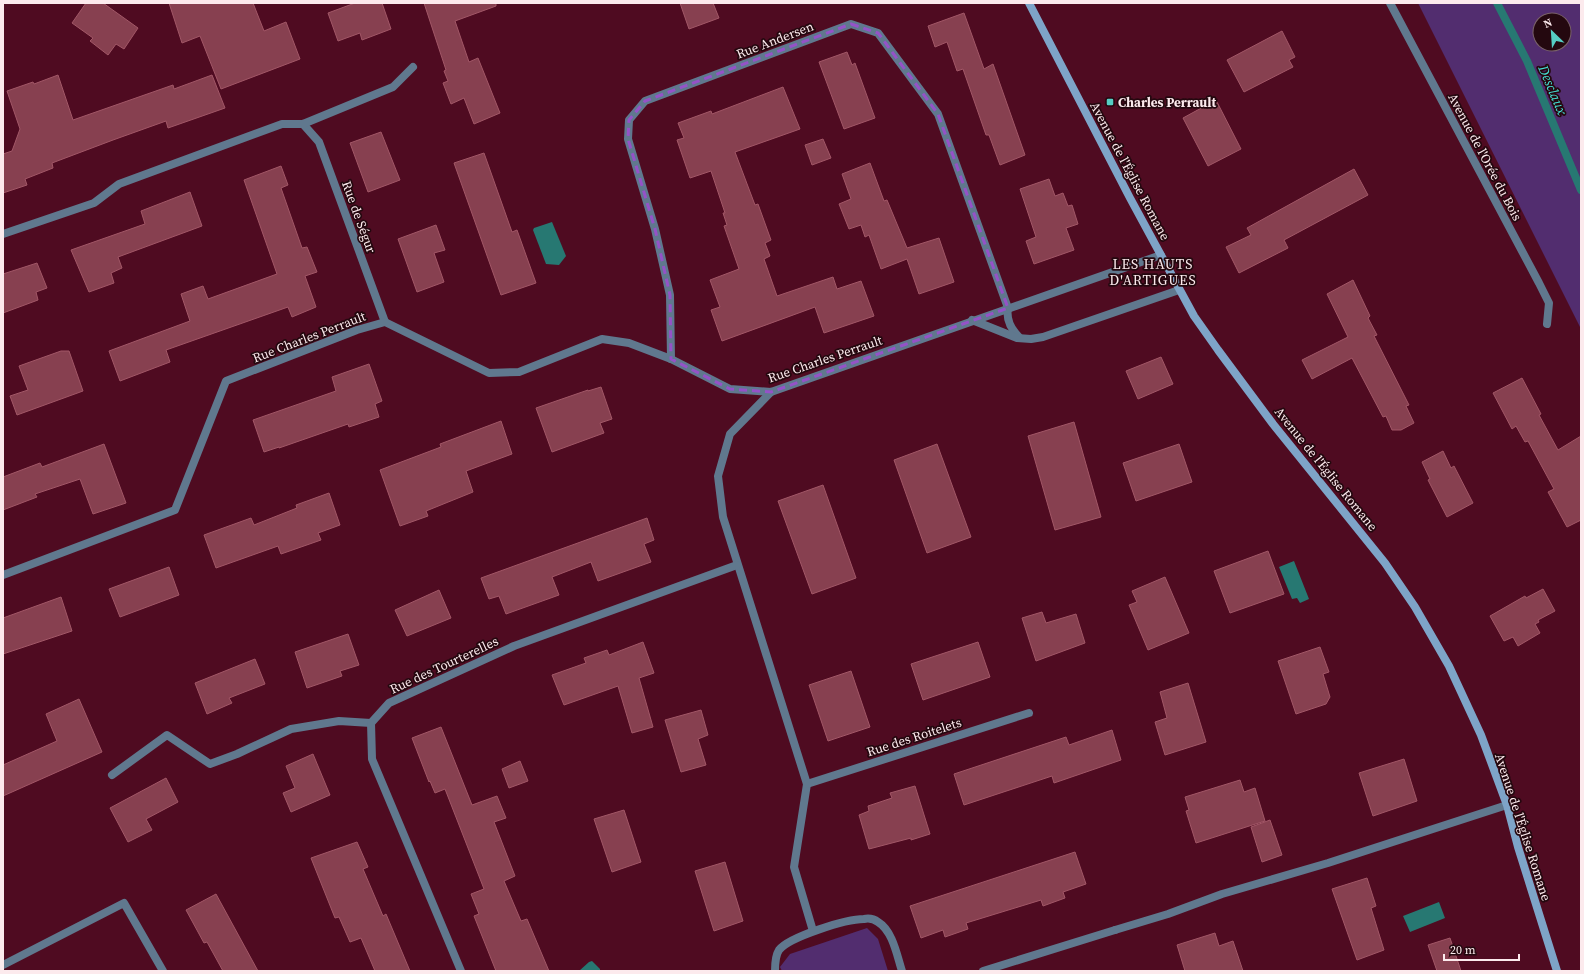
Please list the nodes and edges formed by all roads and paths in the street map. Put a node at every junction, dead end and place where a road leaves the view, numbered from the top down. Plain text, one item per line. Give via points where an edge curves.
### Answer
1 (1029, 3) edge
2 (1390, 3) edge
3 (413, 67) dead end
4 (303, 124) junction
5 (3, 234) edge
6 (1161, 255) junction
7 (1179, 290) junction
8 (1008, 308) junction
9 (972, 320) junction
10 (385, 322) junction
11 (1547, 324) dead end
12 (1021, 338) junction
13 (671, 359) junction
14 (771, 392) junction
15 (737, 565) junction
16 (3, 575) edge
17 (1029, 713) dead end
18 (371, 723) junction
19 (112, 775) dead end
20 (807, 784) junction
21 (1506, 805) junction
22 (813, 932) junction
23 (3, 965) edge
24 (163, 971) edge
25 (461, 971) edge
26 (775, 971) edge
27 (902, 971) edge
28 (983, 971) edge
29 (1557, 971) edge

1 - 6 street, Avenue de l'Église Romane
2 - 11 street, Avenue de l'Orée du Bois via 1540,283 1549,303
3 - 4 street via 393,87
4 - 5 street via 282,124 119,184 94,203
4 - 10 street, Rue de Ségur via 319,142
6 - 7 street, Avenue de l'Église Romane
6 - 8 street, Rue Charles Perrault
7 - 12 street via 1043,337
7 - 21 street, Avenue de l'Église Romane via 1194,316 1273,424 1363,534 1415,606 1464,695
8 - 9 street, Rue Charles Perrault
8 - 12 street via 1009,323
8 - 13 street, Rue Andersen via 938,114 878,33 851,24 645,102 629,120 628,139 656,229 670,295
9 - 12 street
9 - 14 street, Rue Charles Perrault
10 - 13 street, Rue Charles Perrault via 489,373 519,372 602,339 629,344
10 - 16 street, Rue Charles Perrault via 226,381 175,510
13 - 14 street, Rue Charles Perrault via 730,388
14 - 15 street via 730,434 718,476 722,517
15 - 18 street, Rue des Tourterelles via 514,646 390,703
15 - 20 street
17 - 20 street, Rue des Roitelets
18 - 19 street via 339,721 291,730 210,764 167,735
18 - 25 street via 372,759
20 - 22 street via 794,867
21 - 28 street
21 - 29 street, Avenue de l'Église Romane
22 - 26 street via 786,943 778,951
22 - 27 street via 855,920 872,919 883,926 889,936
23 - 24 street via 124,903

